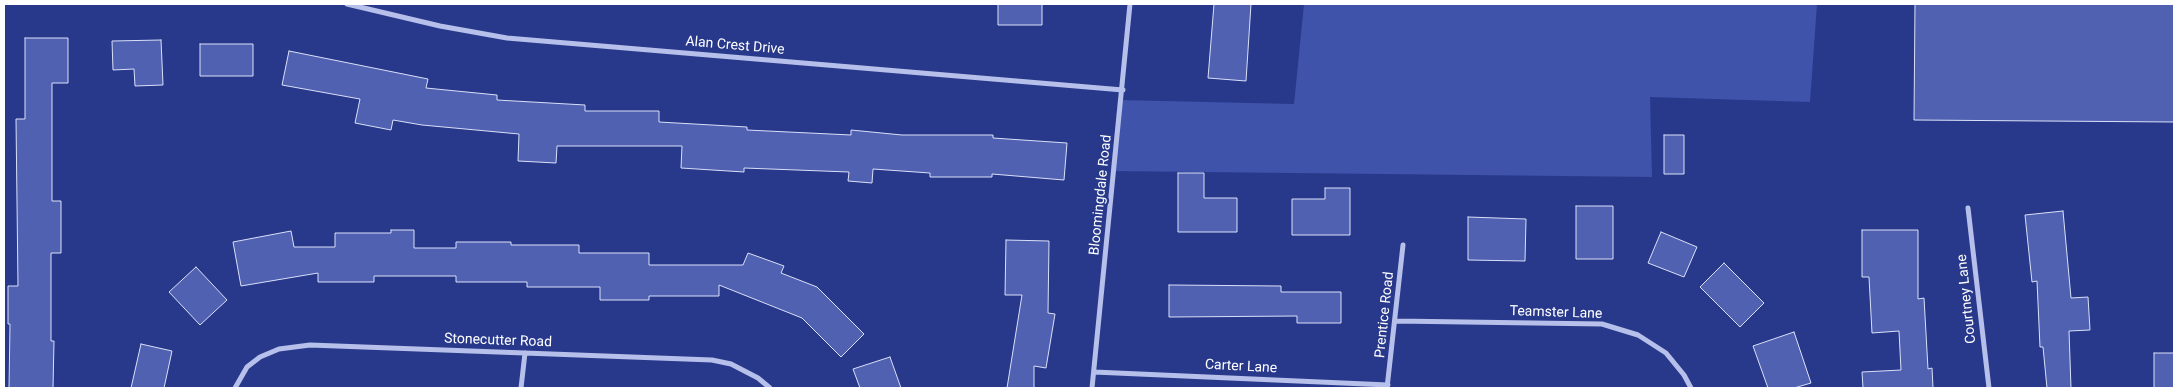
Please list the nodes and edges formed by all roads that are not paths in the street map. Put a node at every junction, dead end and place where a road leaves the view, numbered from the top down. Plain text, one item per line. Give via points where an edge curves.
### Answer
1 (347, 4) edge
2 (1130, 4) edge
3 (1123, 90) junction
4 (1968, 208) dead end
5 (1403, 245) dead end
6 (1396, 320) junction
7 (525, 353) junction
8 (1094, 372) junction
9 (1388, 387) edge
10 (235, 388) edge
11 (521, 388) edge
12 (770, 388) edge
13 (1092, 388) edge
14 (1691, 388) edge
15 (1988, 388) edge

1 - 3 street, Alan Crest Drive via 507,38
2 - 3 street, Bloomingdale Road
3 - 8 street, Bloomingdale Road
4 - 15 street, Courtney Lane
5 - 6 street, Prentice Road
6 - 9 street, Prentice Road
6 - 14 street, Teamster Lane via 1602,324 1638,335 1666,353
7 - 10 street, Stonecutter Road via 294,345 260,357 247,368
7 - 11 street
7 - 12 street, Stonecutter Road via 712,360 731,364
8 - 9 street, Carter Lane
8 - 13 street, Bloomingdale Road

